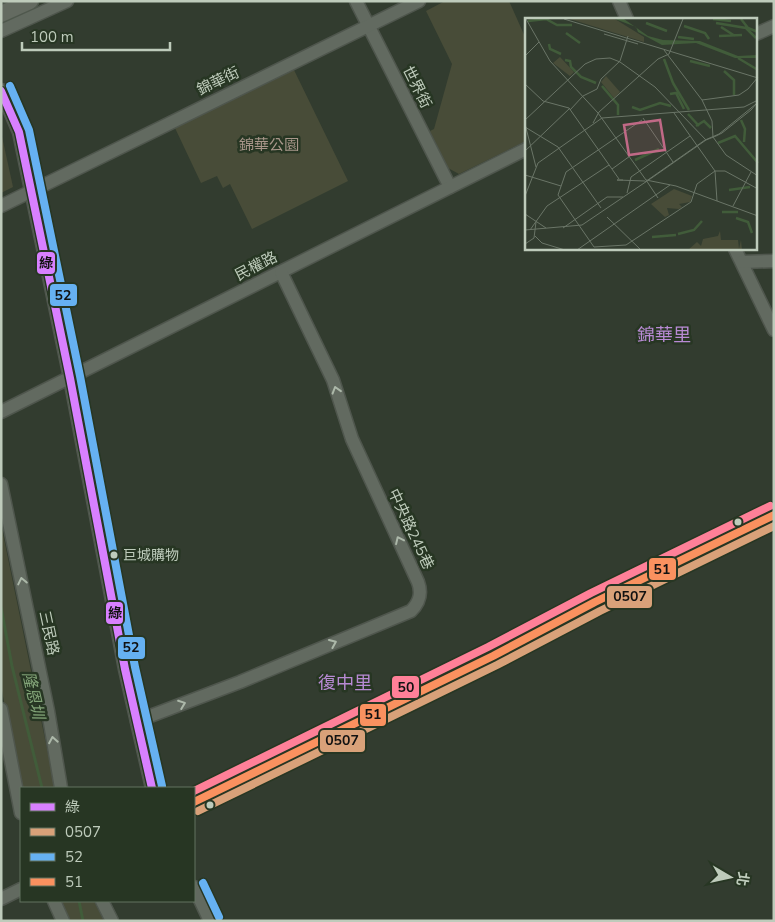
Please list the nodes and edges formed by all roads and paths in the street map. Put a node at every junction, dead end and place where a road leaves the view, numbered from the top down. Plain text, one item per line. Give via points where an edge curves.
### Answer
1 (30, 1) edge
2 (67, 1) edge
3 (356, 1) edge
4 (418, 1) edge
5 (619, 1) edge
6 (1, 14) edge
7 (627, 18) edge
8 (368, 26) junction
9 (774, 26) edge
10 (1, 31) edge
11 (758, 33) edge
12 (1, 90) edge
13 (525, 150) edge
14 (450, 187) junction
15 (31, 191) junction
16 (1, 206) edge
17 (736, 250) edge
18 (774, 261) edge
19 (742, 262) junction
20 (280, 272) junction
21 (774, 330) edge
22 (70, 378) junction
23 (1, 412) edge
24 (1, 484) edge
25 (774, 515) edge
26 (1, 709) edge
27 (137, 721) junction
28 (62, 787) edge
29 (152, 787) edge
30 (195, 802) edge
31 (20, 808) edge
32 (195, 889) edge
33 (20, 890) edge
34 (1, 899) edge
35 (54, 902) edge
36 (102, 902) edge
37 (64, 921) edge
38 (112, 921) edge
39 (210, 921) edge

1 - 6 main road
2 - 10 street
3 - 8 street, 世界街
4 - 8 street, 錦華街
5 - 7 street
8 - 14 street, 世界街
8 - 15 street, 錦華街
9 - 11 street
12 - 15 street via 19,132
13 - 14 street, 民權路
14 - 20 street, 民權路
15 - 16 street, 錦華街
15 - 22 street
17 - 19 street
18 - 19 street
19 - 21 street
20 - 22 street, 民權路
27 -> 20 street, 中央路245巷 via 240,682 411,610 419,598 418,582 352,439 333,380
22 - 23 street, 民權路
22 - 27 street via 124,669
28 -> 24 street, 三民路
25 - 30 street
26 - 31 street
27 - 29 street
32 - 39 street
33 - 34 street
35 - 37 street
36 - 38 street

